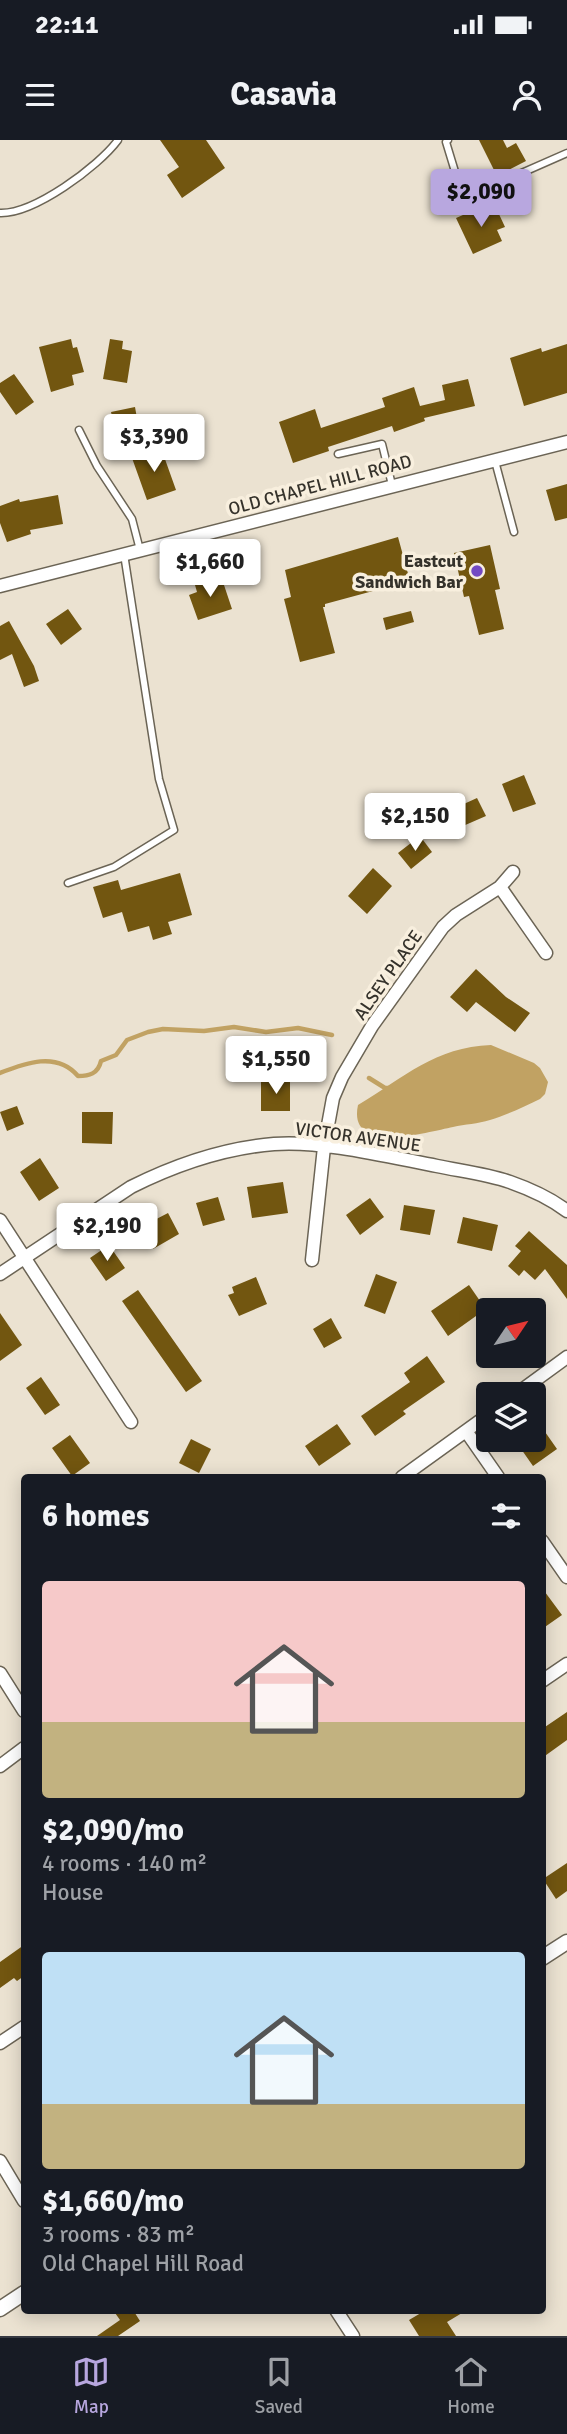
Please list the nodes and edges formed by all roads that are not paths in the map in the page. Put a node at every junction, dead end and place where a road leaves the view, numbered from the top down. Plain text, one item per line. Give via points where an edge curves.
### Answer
1 (117, 140) edge
2 (448, 140) edge
3 (567, 153) edge
4 (0, 213) edge
5 (79, 430) dead end
6 (567, 442) edge
7 (338, 454) dead end
8 (495, 459) junction
9 (391, 485) junction
10 (514, 533) dead end
11 (140, 550) junction
12 (124, 554) junction
13 (0, 586) edge
14 (513, 872) dead end
15 (68, 883) dead end
16 (500, 887) junction
17 (546, 953) dead end
18 (324, 1147) junction
19 (567, 1211) edge
20 (0, 1220) edge
21 (24, 1258) junction
22 (312, 1260) dead end
23 (0, 1274) edge
24 (567, 1357) edge
25 (533, 1382) edge
26 (131, 1422) dead end
27 (476, 1424) edge
28 (466, 1431) junction
29 (406, 1474) edge
30 (496, 1474) edge
31 (546, 1547) edge
32 (567, 1577) edge
33 (567, 1664) edge
34 (0, 1673) edge
35 (546, 1678) edge
36 (21, 1706) edge
37 (21, 1750) edge
38 (0, 1766) edge
39 (567, 1942) edge
40 (546, 1955) edge
41 (21, 2028) edge
42 (0, 2043) edge
43 (0, 2161) edge
44 (21, 2197) edge
45 (21, 2295) edge
46 (0, 2309) edge
47 (339, 2314) edge
48 (353, 2336) edge

1 - 4 lane via 75,180 46,197
2 - 3 lane via 460,188 467,194
5 - 11 lane via 132,519
6 - 8 street, OLD CHAPEL HILL ROAD
7 - 9 lane via 382,444
8 - 9 street, OLD CHAPEL HILL ROAD
8 - 10 lane
9 - 11 street, OLD CHAPEL HILL ROAD
11 - 12 street, OLD CHAPEL HILL ROAD
12 - 13 street, OLD CHAPEL HILL ROAD
12 - 15 lane via 159,779 174,830 114,867
14 - 16 street, ALSEY PLACE
16 - 17 street
16 - 18 street, ALSEY PLACE via 443,927 372,1026 333,1098
18 - 19 street, VICTOR AVENUE via 497,1178 540,1194
18 - 21 street, VICTOR AVENUE via 282,1144 248,1148 153,1175
18 - 22 street, ALSEY PLACE
20 - 21 street
21 - 23 street, VICTOR AVENUE
21 - 26 street
24 - 25 street
27 - 28 street
28 - 29 street
28 - 30 street
31 - 32 street
33 - 35 street
34 - 36 street
37 - 38 street
39 - 40 street
41 - 42 street
43 - 44 street
45 - 46 street
47 - 48 street

